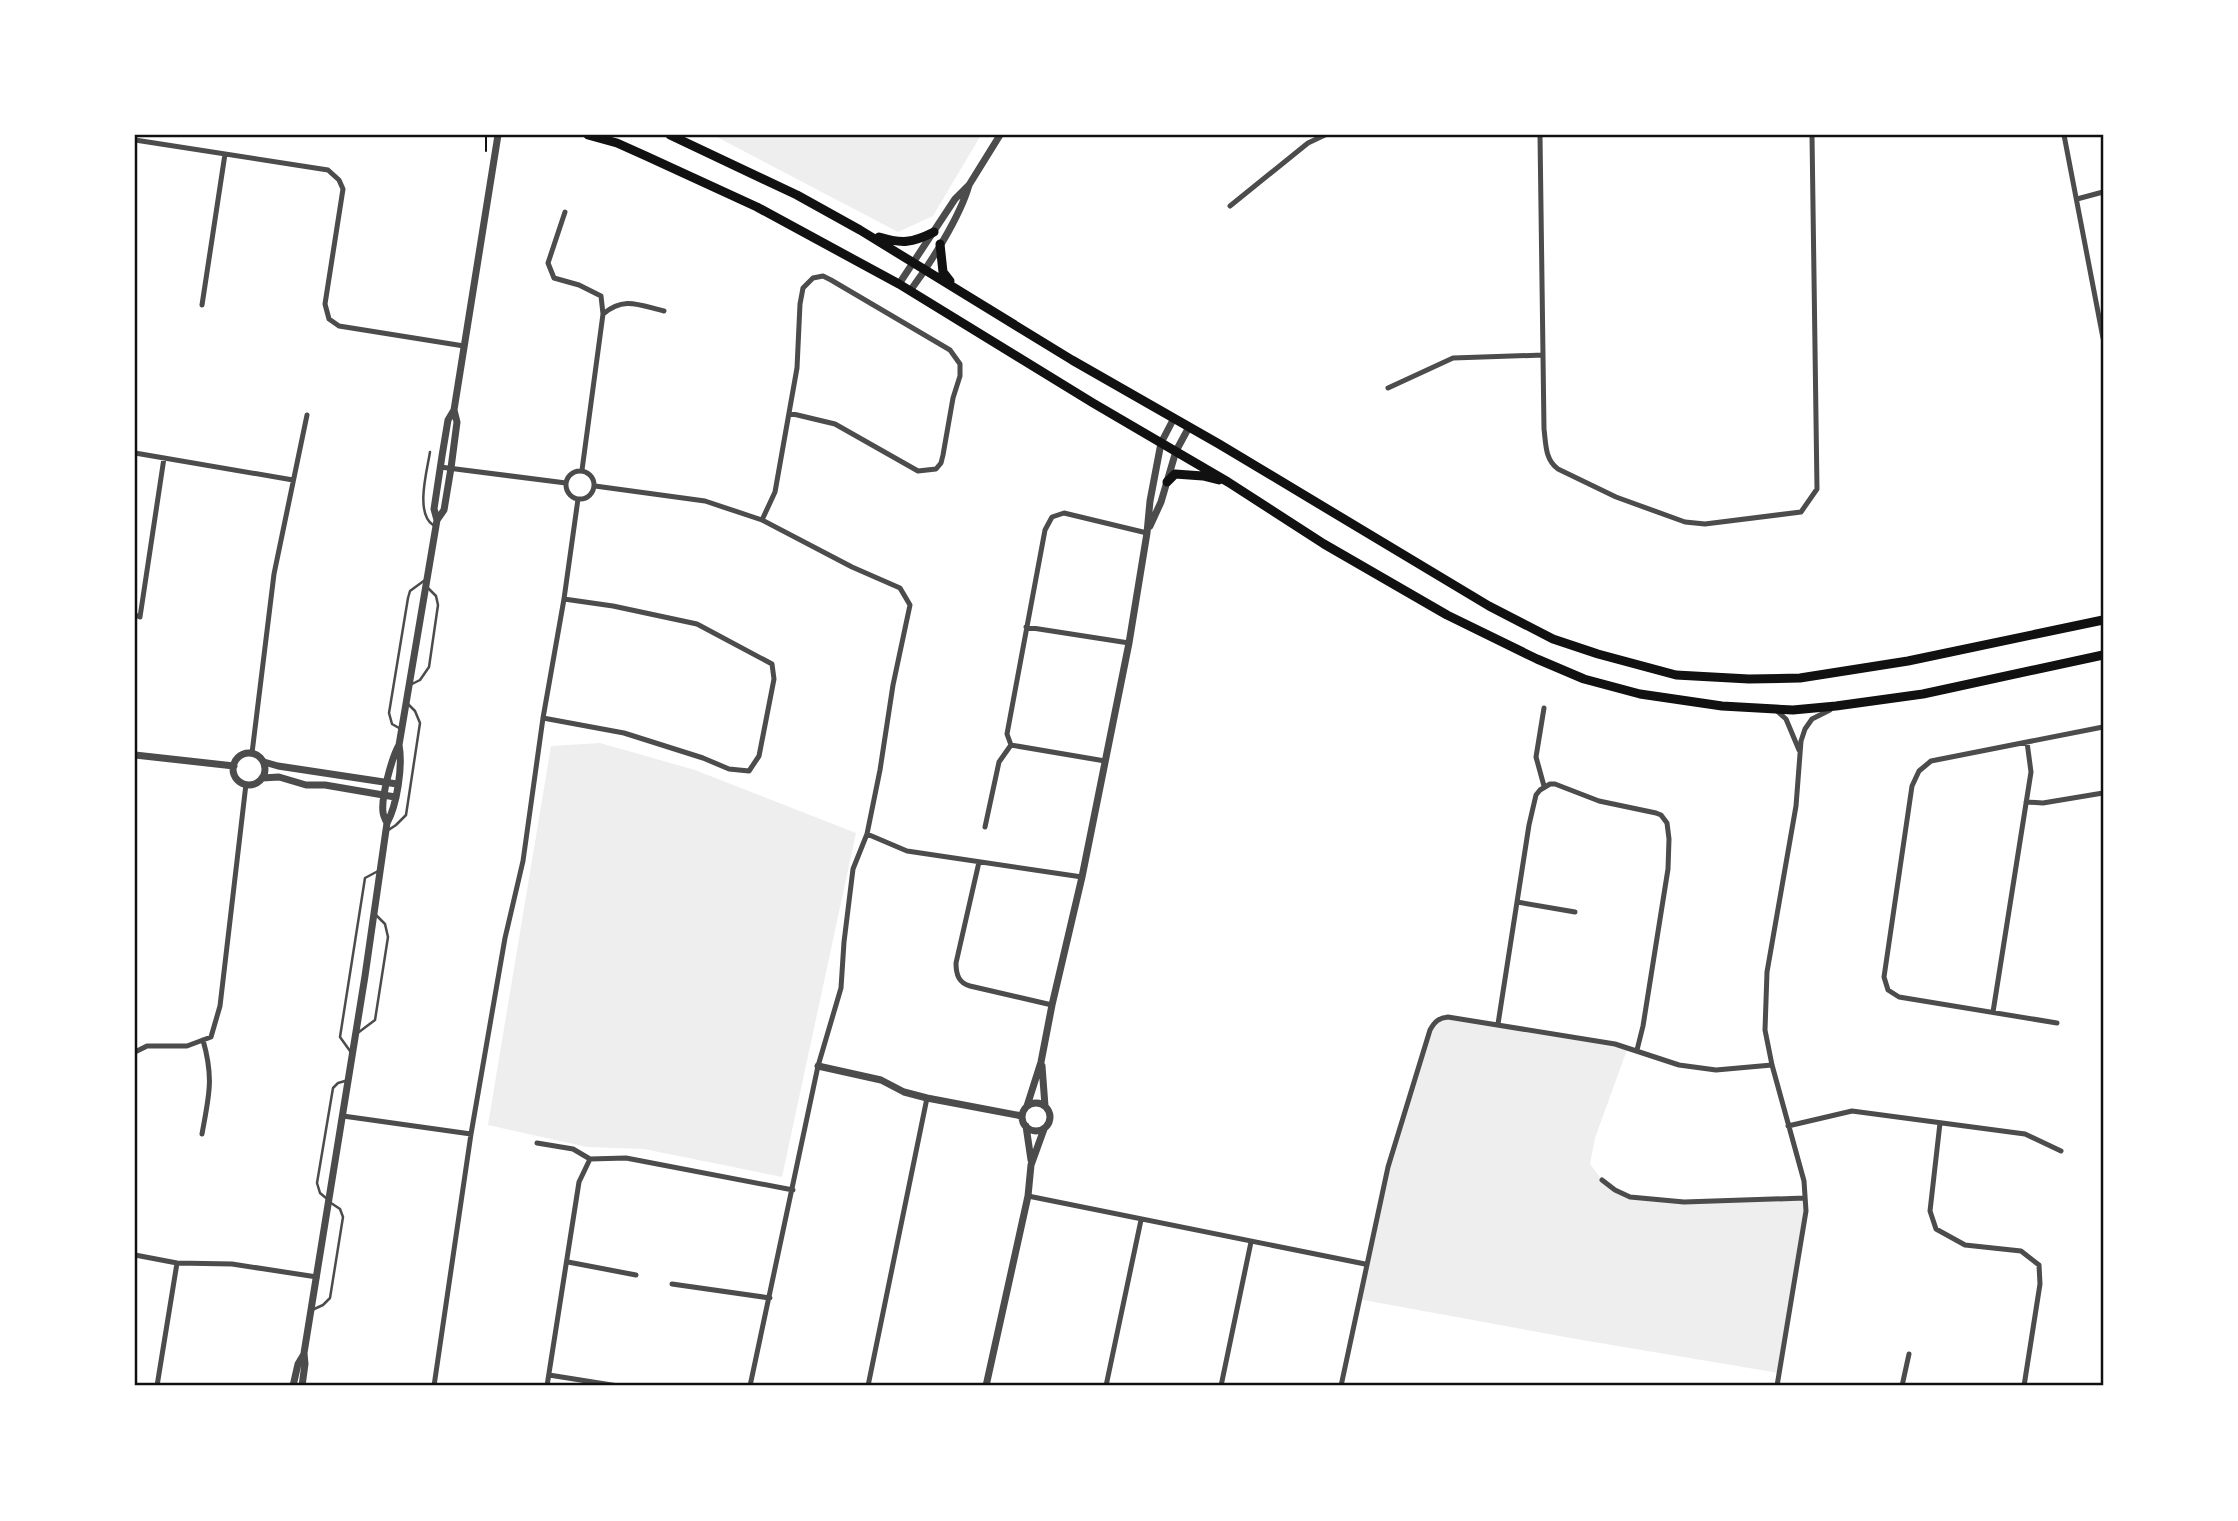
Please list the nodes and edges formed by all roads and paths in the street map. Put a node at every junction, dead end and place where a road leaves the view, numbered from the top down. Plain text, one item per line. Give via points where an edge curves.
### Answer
1 (486, 135) edge
2 (498, 135) edge
3 (588, 135) edge
4 (670, 135) edge
5 (1000, 135) edge
6 (1325, 135) edge
7 (1540, 135) edge
8 (1812, 135) edge
9 (2064, 135) edge
10 (135, 139) edge
11 (486, 151) dead end
12 (225, 154) junction
13 (969, 184) junction
14 (2103, 192) edge
15 (2077, 199) junction
16 (1230, 206) dead end
17 (565, 212) dead end
18 (860, 230) junction
19 (934, 232) junction
20 (940, 244) junction
21 (915, 263) junction
22 (926, 269) junction
23 (899, 284) junction
24 (956, 288) junction
25 (910, 291) junction
26 (202, 305) dead end
27 (664, 310) dead end
28 (603, 314) junction
29 (2103, 338) edge
30 (464, 346) junction
31 (1543, 355) junction
32 (1388, 388) dead end
33 (454, 410) junction
34 (789, 414) junction
35 (307, 415) dead end
36 (1174, 418) junction
37 (1189, 427) junction
38 (1161, 443) junction
39 (1176, 451) junction
40 (430, 452) dead end
41 (135, 453) edge
42 (164, 458) junction
43 (440, 467) junction
44 (451, 468) junction
45 (582, 470) junction
46 (293, 480) junction
47 (1167, 482) junction
48 (1228, 482) junction
49 (566, 483) junction
50 (594, 486) junction
51 (578, 499) junction
52 (762, 520) junction
53 (436, 523) junction
54 (1147, 533) junction
55 (426, 582) junction
56 (564, 599) junction
57 (135, 615) edge
58 (2103, 620) edge
59 (1026, 627) junction
60 (1129, 643) junction
61 (2103, 655) edge
62 (409, 686) junction
63 (406, 702) junction
64 (1836, 706) junction
65 (1544, 708) dead end
66 (1775, 710) junction
67 (543, 718) junction
68 (2103, 727) edge
69 (401, 730) junction
70 (2027, 742) junction
71 (399, 745) junction
72 (1011, 745) junction
73 (1799, 750) junction
74 (252, 753) junction
75 (135, 755) edge
76 (1105, 761) junction
77 (264, 762) junction
78 (234, 766) junction
79 (262, 778) junction
80 (387, 783) junction
81 (246, 784) junction
82 (397, 784) junction
83 (1544, 786) junction
84 (2103, 793) edge
85 (385, 795) junction
86 (395, 797) junction
87 (2026, 802) junction
88 (387, 822) junction
89 (985, 827) dead end
90 (385, 832) junction
91 (867, 834) junction
92 (979, 862) junction
93 (380, 870) junction
94 (1082, 877) junction
95 (1517, 902) junction
96 (1575, 912) dead end
97 (374, 913) junction
98 (1052, 1005) junction
99 (1993, 1013) junction
100 (2057, 1023) dead end
101 (1498, 1024) junction
102 (356, 1034) junction
103 (203, 1040) junction
104 (1637, 1050) junction
105 (135, 1052) edge
106 (352, 1054) junction
107 (1041, 1062) junction
108 (1772, 1065) junction
109 (818, 1066) junction
110 (348, 1080) junction
111 (928, 1098) junction
112 (1027, 1106) junction
113 (1045, 1106) junction
114 (343, 1116) junction
115 (1022, 1116) junction
116 (1940, 1123) junction
117 (1026, 1126) junction
118 (1788, 1126) junction
119 (1044, 1129) junction
120 (202, 1134) dead end
121 (471, 1134) junction
122 (537, 1143) dead end
123 (2061, 1151) dead end
124 (590, 1159) junction
125 (1031, 1164) junction
126 (1602, 1180) dead end
127 (793, 1190) junction
128 (1028, 1196) junction
129 (1805, 1198) junction
130 (329, 1201) junction
131 (1141, 1220) junction
132 (1251, 1242) junction
133 (135, 1255) edge
134 (568, 1262) junction
135 (177, 1263) junction
136 (1365, 1264) junction
137 (636, 1275) dead end
138 (317, 1278) junction
139 (672, 1284) dead end
140 (770, 1298) junction
141 (312, 1310) junction
142 (304, 1353) junction
143 (1909, 1354) dead end
144 (549, 1375) junction
145 (157, 1386) edge
146 (293, 1386) edge
147 (302, 1386) edge
148 (434, 1386) edge
149 (547, 1386) edge
150 (618, 1386) edge
151 (750, 1386) edge
152 (868, 1386) edge
153 (986, 1386) edge
154 (1106, 1386) edge
155 (1221, 1386) edge
156 (1341, 1386) edge
157 (1777, 1386) edge
158 (1902, 1386) edge
159 (2024, 1386) edge

1 - 11 path
2 - 30 street
3 - 23 highway via 617,143 757,207
4 - 18 highway via 778,185
5 - 13 street
6 - 16 street via 1308,143
7 - 31 street
8 - 31 street via 1817,489 1801,512 1705,524 1685,522 1616,498 1558,469 1548,456 1544,429
9 - 15 street
10 - 12 street
12 - 26 street
12 - 30 street via 328,170 339,180 343,189 326,304 329,319 339,326
13 - 19 street
13 - 20 street via 964,203
14 - 15 street
15 - 29 street
17 - 28 street via 548,263 554,278 601,296
18 - 19 highway via 902,243
18 - 21 highway
19 - 21 street
20 - 22 street
20 - 24 highway via 943,272
21 - 22 highway
21 - 23 street
22 - 24 highway
22 - 25 street
23 - 25 highway
24 - 36 highway
25 - 38 highway
27 - 28 street via 628,303 615,304
28 - 45 street
30 - 33 street
31 - 32 street via 1453,358
33 - 43 street
33 - 44 street via 457,422
34 - 34 street via 800,304 803,288 813,278 831,280 950,350 960,364 943,455 936,470 918,471 835,424
34 - 52 street via 775,492
35 - 46 street
36 - 37 highway
36 - 38 street
37 - 39 street
37 - 58 highway via 1477,599 1553,639 1676,675 1800,678 1908,661
38 - 39 highway
38 - 54 street
39 - 47 street
39 - 48 highway
40 - 53 lane via 423,506 428,521
41 - 42 street
42 - 46 street
42 - 57 street via 140,617
43 - 44 street
43 - 53 street
44 - 49 street
44 - 53 street via 444,510
45 - 49 street via 570,475
45 - 50 street via 593,478
46 - 74 street via 274,574
47 - 48 highway via 1175,474 1185,474
47 - 54 street
48 - 66 highway via 1447,615 1584,679 1640,694
49 - 51 street via 570,495
50 - 51 street via 591,494
50 - 52 street via 705,501
51 - 56 street
52 - 91 street via 900,588 910,605
53 - 55 street
54 - 59 street via 1064,513 1052,517 1045,530
54 - 60 street
55 - 62 street
55 - 62 lane via 438,605 429,667
55 - 69 lane via 410,591 408,598 389,713
56 - 67 street
56 - 67 street via 697,624 772,664 774,679 759,756 749,771 729,769 624,733
59 - 60 street
59 - 72 street via 1007,734
60 - 76 street
61 - 64 highway via 1923,694
62 - 63 street
63 - 69 street
63 - 90 lane via 420,723 406,815
64 - 66 highway
64 - 73 street via 1812,719
65 - 83 street via 1536,757
66 - 73 street via 1786,719
67 - 121 street via 523,861
68 - 70 street
69 - 71 street
70 - 87 street via 2031,772
70 - 99 street via 1931,761 1919,772 1912,786 1884,977 1888,990 1899,997
71 - 80 street
71 - 82 street
72 - 76 street
72 - 89 street via 999,762
73 - 108 street via 1796,806 1768,972 1765,1030
74 - 77 street
74 - 78 street via 238,758
75 - 78 street
76 - 94 street
77 - 79 street
77 - 80 street
78 - 81 street via 235,776
79 - 81 street
79 - 85 street
80 - 82 street
80 - 85 street
81 - 103 street via 220,1006 211,1037
82 - 86 street
83 - 95 street via 1536,795 1529,825
83 - 104 street via 1555,783 1599,801 1656,813 1667,823 1668,869
84 - 87 street
85 - 86 street
85 - 88 street
86 - 88 street
87 - 99 street
88 - 90 street
90 - 93 street
91 - 92 street via 907,851
91 - 109 street via 853,869 841,988
92 - 94 street
92 - 98 street via 956,963 958,977 965,985
93 - 97 street
93 - 106 lane via 365,878 343,1015 340,1037
94 - 98 street
95 - 96 street
95 - 101 street
97 - 102 street
97 - 102 lane via 385,924 388,937 374,1020
98 - 107 street
99 - 100 street
101 - 104 street
101 - 136 street via 1448,1017 1430,1030 1388,1167
102 - 106 street
103 - 105 street via 187,1046 147,1046
103 - 120 street via 211,1085
104 - 108 street via 1679,1065 1716,1070
106 - 110 street
107 - 112 street
107 - 113 street
108 - 118 street
109 - 111 street via 881,1080
109 - 127 street
110 - 114 street
110 - 130 lane via 332,1088 317,1183
111 - 115 street
111 - 152 street
112 - 113 street
112 - 115 street
113 - 119 street via 1050,1118
114 - 121 street
114 - 130 street
115 - 117 street
116 - 118 street via 1852,1111
116 - 123 street via 2025,1134
116 - 159 street via 1930,1211 1936,1229 1965,1245 2021,1251 2039,1265
117 - 119 street
117 - 125 street
118 - 129 street
119 - 125 street
121 - 148 street
122 - 124 street via 573,1149
124 - 127 street via 626,1158
124 - 134 street via 579,1182
125 - 128 street
126 - 129 street via 1630,1197 1684,1202
127 - 140 street
128 - 131 street
128 - 153 street
129 - 157 street
130 - 138 street
130 - 141 lane via 343,1217 339,1244 330,1298
131 - 132 street
131 - 154 street
132 - 136 street
132 - 155 street
133 - 135 street
134 - 137 street
134 - 144 street
135 - 138 street via 232,1264
135 - 145 street
136 - 156 street
138 - 141 street
139 - 140 street
140 - 151 street
141 - 142 street
142 - 146 street
142 - 147 street
143 - 158 street
144 - 149 street
144 - 150 street

